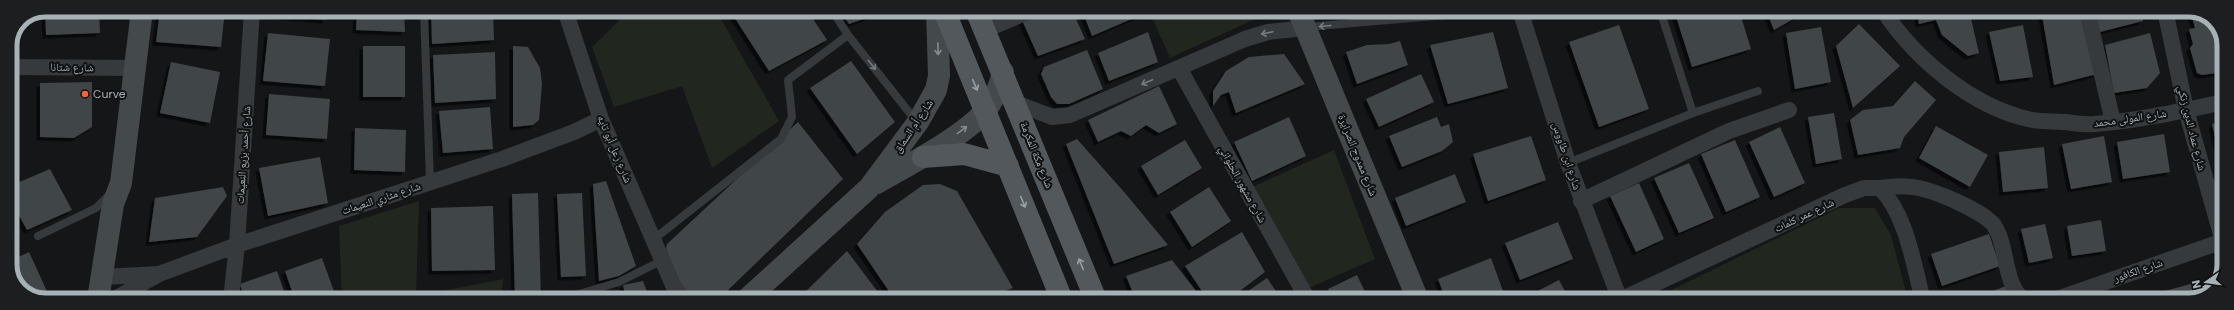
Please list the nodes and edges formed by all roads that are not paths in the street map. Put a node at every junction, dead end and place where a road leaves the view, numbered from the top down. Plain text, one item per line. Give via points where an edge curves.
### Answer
1 (141, 17) edge
2 (252, 17) edge
3 (424, 17) edge
4 (567, 17) edge
5 (836, 17) edge
6 (938, 17) edge
7 (947, 17) edge
8 (979, 17) edge
9 (1016, 17) edge
10 (1347, 17) edge
11 (1522, 17) edge
12 (1662, 17) edge
13 (1887, 17) edge
14 (2089, 17) edge
15 (2166, 17) edge
16 (1302, 19) edge
17 (985, 30) junction
18 (848, 35) junction
19 (17, 67) edge
20 (133, 68) junction
21 (1179, 68) junction
22 (1003, 72) junction
23 (1758, 91) dead end
24 (1016, 103) junction
25 (2217, 103) edge
26 (985, 110) junction
27 (1789, 110) dead end
28 (2186, 110) junction
29 (1693, 113) junction
30 (601, 119) junction
31 (918, 122) junction
32 (2113, 122) junction
33 (923, 157) junction
34 (1568, 163) junction
35 (1008, 166) junction
36 (430, 182) junction
37 (121, 183) junction
38 (869, 188) junction
39 (1880, 188) junction
40 (1581, 201) junction
41 (2217, 221) edge
42 (38, 236) dead end
43 (654, 239) junction
44 (237, 245) junction
45 (2217, 245) edge
46 (663, 260) junction
47 (159, 274) junction
48 (772, 278) junction
49 (105, 292) edge
50 (673, 292) edge
51 (233, 293) edge
52 (582, 293) edge
53 (754, 293) edge
54 (760, 293) edge
55 (1059, 293) edge
56 (1093, 293) edge
57 (1304, 293) edge
58 (1415, 293) edge
59 (1617, 293) edge
60 (1635, 293) edge
61 (1921, 293) edge
62 (2017, 293) edge
63 (2075, 293) edge

1 - 20 street
2 - 44 street, شارع أحمد بزيع النعيمات
3 - 36 lane
4 - 30 street, شارع زعل أبو تايه
5 - 18 lane
6 -> 31 street, شارع أم السماق via 939,76 936,90
7 -> 26 main road
8 - 17 main road, شارع مكة المكرمة
9 - 17 street
10 -> 16 lane
11 - 34 street, شارع ابن طاووس
12 - 29 lane
13 - 32 street, شارع المولى محمد via 1897,32 1928,64 1963,90 1989,105 2028,119 2093,124
14 - 32 street
15 - 28 street, شارع عماد الدين زنكي
16 -> 21 street via 1245,39
16 - 58 street, شارع ممدوح الصرايرة
17 - 22 main road, شارع مكة المكرمة
18 -> 31 lane
18 - 43 lane via 788,80 792,117 781,139
19 - 20 street, شارع شتانا
20 - 37 street
21 -> 24 street via 1070,115 1052,117
21 - 57 street, شارع مشهور الحلواني
22 - 24 main road, شارع مكة المكرمة
22 - 26 street, شارع أم السماق via 997,93
23 - 29 lane
56 -> 24 main road, شارع مكة المكرمة
25 - 28 street, شارع المولى محمد
33 -> 26 street, شارع أم السماق via 965,128
26 - 35 main road
27 - 40 street via 1729,131
28 - 32 street, شارع المولى محمد
28 - 41 street, شارع عماد الدين زنكي
29 - 34 lane
30 - 36 street, شارع مثاري النعيمات via 543,145
30 - 43 street, شارع زعل أبو تايه
31 - 38 street, شارع أم السماق
33 - 35 main road via 964,154
33 - 38 street, شارع أم السماق
34 - 40 street, شارع ابن طاووس
35 -> 55 main road
36 - 44 street, شارع مثاري النعيمات
37 - 42 lane via 96,208
37 - 49 street via 113,204
38 - 48 street, شارع أم السماق
39 - 60 street, شارع عمر كلمات via 1864,188 1845,195
39 - 61 street via 1889,198 1896,213
39 - 62 street, شارع عمر كلمات via 1920,188 1979,212 1993,223
40 - 59 street, شارع ابن طاووس
43 - 46 street, شارع زعل أبو تايه
44 - 47 street, شارع مثاري النعيمات
44 - 51 street, شارع أحمد بزيع النعيمات
45 - 63 street, شارع الكافور
46 - 50 street, شارع زعل أبو تايه
46 - 52 lane via 619,282
47 - 49 street, شارع مثاري النعيمات
47 - 49 street, شارع مثاري النعيمات
48 - 53 street, شارع أم السماق
48 - 54 street, شارع أم السماق

